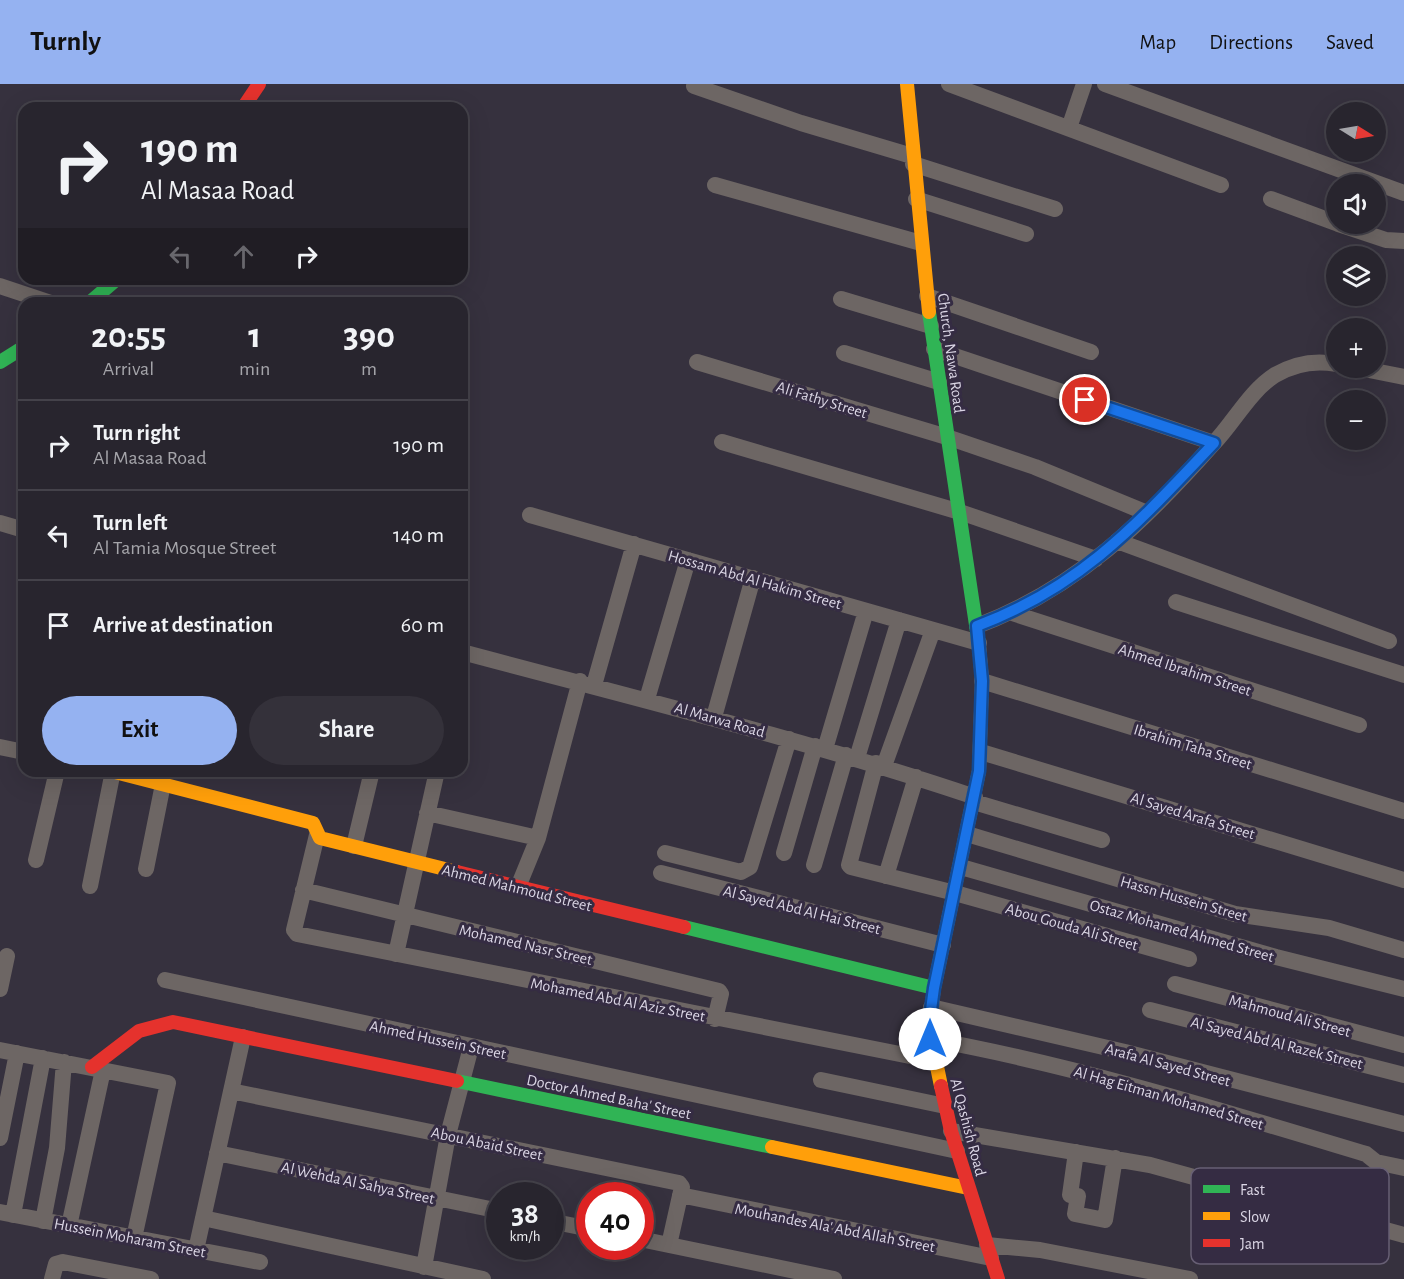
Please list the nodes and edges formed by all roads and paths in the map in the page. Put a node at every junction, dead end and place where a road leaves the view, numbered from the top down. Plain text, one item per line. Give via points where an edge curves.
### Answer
1 (259, 84) edge
2 (907, 84) edge
3 (949, 84) edge
4 (1084, 84) edge
5 (1105, 84) edge
6 (694, 86) dead end
7 (247, 102) edge
8 (1069, 128) junction
9 (912, 160) junction
10 (716, 185) dead end
11 (1221, 185) dead end
12 (1404, 193) edge
13 (916, 199) junction
14 (1271, 199) dead end
15 (1055, 209) dead end
16 (1326, 219) edge
17 (1026, 234) dead end
18 (1369, 234) edge
19 (1404, 241) edge
20 (921, 243) junction
21 (110, 285) edge
22 (0, 286) edge
23 (927, 296) junction
24 (33, 297) edge
25 (96, 297) edge
26 (841, 299) dead end
27 (931, 326) junction
28 (934, 349) junction
29 (18, 350) edge
30 (1091, 352) dead end
31 (844, 353) dead end
32 (1, 360) edge
33 (697, 362) dead end
34 (1326, 363) edge
35 (1386, 373) edge
36 (1404, 376) edge
37 (939, 382) junction
38 (947, 437) junction
39 (722, 442) dead end
40 (1214, 443) junction
41 (960, 512) junction
42 (1147, 513) junction
43 (530, 515) dead end
44 (0, 523) edge
45 (18, 528) edge
46 (1117, 542) junction
47 (634, 544) junction
48 (1096, 559) junction
49 (688, 560) junction
50 (753, 578) junction
51 (1176, 602) dead end
52 (866, 610) junction
53 (1012, 613) junction
54 (899, 620) junction
55 (977, 626) junction
56 (933, 630) junction
57 (1389, 641) dead end
58 (979, 643) junction
59 (468, 657) edge
60 (1404, 675) edge
61 (982, 681) junction
62 (587, 683) junction
63 (647, 699) junction
64 (714, 717) junction
65 (1359, 724) dead end
66 (789, 739) junction
67 (0, 747) edge
68 (820, 747) junction
69 (18, 751) edge
70 (981, 752) junction
71 (852, 756) junction
72 (880, 765) junction
73 (56, 777) edge
74 (111, 777) edge
75 (136, 777) edge
76 (371, 777) edge
77 (436, 777) edge
78 (916, 777) junction
79 (163, 784) junction
80 (974, 800) junction
81 (1404, 811) edge
82 (427, 813) junction
83 (967, 834) junction
84 (316, 835) junction
85 (538, 838) junction
86 (1102, 840) dead end
87 (354, 846) junction
88 (665, 853) dead end
89 (784, 853) dead end
90 (36, 860) dead end
91 (417, 862) junction
92 (814, 865) dead end
93 (961, 867) junction
94 (146, 869) dead end
95 (661, 873) dead end
96 (886, 876) junction
97 (1404, 880) edge
98 (90, 886) dead end
99 (518, 887) junction
100 (303, 890) junction
101 (955, 893) junction
102 (405, 916) junction
103 (943, 945) junction
104 (1404, 950) edge
105 (396, 954) junction
106 (7, 956) dead end
107 (1189, 959) dead end
108 (165, 980) dead end
109 (1175, 984) dead end
110 (934, 988) junction
111 (0, 989) edge
112 (1404, 989) edge
113 (931, 1007) junction
114 (1149, 1010) dead end
115 (715, 1019) junction
116 (243, 1037) junction
117 (930, 1039) junction
118 (1404, 1045) edge
119 (471, 1047) junction
120 (0, 1050) edge
121 (17, 1053) junction
122 (43, 1058) junction
123 (935, 1061) junction
124 (64, 1062) junction
125 (98, 1068) junction
126 (1404, 1075) edge
127 (821, 1080) dead end
128 (460, 1082) junction
129 (231, 1091) junction
130 (945, 1106) junction
131 (1404, 1124) edge
132 (951, 1131) junction
133 (448, 1135) junction
134 (0, 1138) edge
135 (957, 1151) junction
136 (1076, 1152) junction
137 (217, 1153) junction
138 (1115, 1158) junction
139 (1404, 1168) edge
140 (1191, 1175) edge
141 (968, 1188) junction
142 (680, 1196) junction
143 (436, 1198) junction
144 (486, 1208) edge
145 (7, 1213) edge
146 (203, 1218) junction
147 (43, 1221) junction
148 (69, 1226) junction
149 (1389, 1231) edge
150 (1404, 1235) edge
151 (134, 1238) junction
152 (654, 1242) edge
153 (669, 1245) junction
154 (196, 1250) junction
155 (989, 1252) junction
156 (260, 1262) dead end
157 (428, 1272) edge
158 (52, 1279) edge
159 (151, 1279) edge
160 (483, 1279) edge
161 (834, 1279) edge
162 (998, 1279) edge
163 (1190, 1279) edge

1 - 7 street
2 - 9 street, Church, Nawa Road
3 - 8 street
4 - 8 street
5 - 12 street
6 - 9 street
8 - 11 street
9 - 13 street, Church, Nawa Road
9 - 15 street
10 - 20 street
13 - 17 street
13 - 20 street, Church, Nawa Road
14 - 16 street
18 - 19 street
20 - 23 street, Church, Nawa Road
21 - 25 street
22 - 24 street
23 - 27 street, Church, Nawa Road
23 - 30 street
26 - 27 street
27 - 28 street, Church, Nawa Road
28 - 37 street, Church, Nawa Road
28 - 40 street
29 - 32 street
31 - 37 street
33 - 38 street, Ali Fathy Street
34 - 40 street via 1306,363 1274,376 1260,387
35 - 36 street
37 - 38 street, Church, Nawa Road
38 - 41 street, Church, Nawa Road
38 - 42 street, Ali Fathy Street via 1035,467
39 - 41 street
40 - 42 street
41 - 48 street
41 - 55 street, Church, Nawa Road
42 - 46 street
43 - 47 street, Hossam Abd Al Hakim Street
44 - 45 street
46 - 48 street
46 - 57 street
47 - 49 street, Hossam Abd Al Hakim Street
47 - 62 street
48 - 53 street via 1056,589
49 - 50 street, Hossam Abd Al Hakim Street
49 - 63 street
50 - 52 street, Hossam Abd Al Hakim Street
50 - 64 street
51 - 60 street
52 - 54 street, Hossam Abd Al Hakim Street
52 - 68 street
53 - 55 street
53 - 65 street, Ahmed Ibrahim Street
54 - 56 street, Hossam Abd Al Hakim Street
54 - 71 street
55 - 58 street, Al Qashish Road
56 - 58 street, Hossam Abd Al Hakim Street
56 - 72 street
58 - 61 street, Al Qashish Road
59 - 62 street, Al Marwa Road
61 - 70 street, Al Qashish Road
61 - 81 street, Ibrahim Taha Street
62 - 63 street, Al Marwa Road
62 - 85 street
63 - 64 street, Al Marwa Road
64 - 66 street, Al Marwa Road
66 - 68 street, Al Marwa Road
66 - 88 street via 752,862 741,872
67 - 69 street
68 - 71 street, Al Marwa Road
68 - 89 street
70 - 80 street, Al Qashish Road
70 - 97 street, Al Sayed Arafa Street
71 - 72 street, Al Marwa Road
71 - 92 street
72 - 78 street, Al Marwa Road
72 - 96 street, Abou Gouda Ali Street via 849,865
73 - 90 street
74 - 98 street
75 - 79 street, Ahmed Mahmoud Street
76 - 87 street
77 - 82 street
78 - 80 street, Al Marwa Road
78 - 96 street
79 - 84 street, Ahmed Mahmoud Street via 313,823
79 - 94 street
80 - 83 street, Al Qashish Road
80 - 86 street, Al Marwa Road
82 - 85 street
82 - 91 street
83 - 93 street, Al Qashish Road
83 - 104 street, Hassn Hussein Street via 1235,914 1315,925
84 - 87 street, Ahmed Mahmoud Street
84 - 100 street
85 - 99 street
87 - 91 street, Ahmed Mahmoud Street
91 - 99 street, Ahmed Mahmoud Street
91 - 102 street
93 - 101 street, Al Qashish Road
93 - 112 street, Ostaz Mohamed Ahmed Street via 1276,957
95 - 103 street, Al Sayed Abd Al Hai Street
96 - 101 street, Abou Gouda Ali Street
99 - 110 street, Ahmed Mahmoud Street
100 - 102 street, Mohamed Nasr Street
100 - 105 street, Mohamed Abd Al Aziz Street via 294,930 300,935
101 - 103 street, Al Qashish Road
101 - 107 street, Abou Gouda Ali Street
102 - 105 street
102 - 115 street, Mohamed Nasr Street via 719,991
103 - 110 street, Al Qashish Road
105 - 115 street, Mohamed Abd Al Aziz Street
106 - 111 street
108 - 119 street, Ahmed Hussein Street
109 - 118 street, Mahmoud Ali Street
110 - 113 street, Al Qashish Road
113 - 117 street, Al Qashish Road
113 - 131 street, Arafa Al Sayed Street via 1114,1049
114 - 126 street, Al Sayed Abd Al Razek Street
115 - 123 street, Mohamed Abd Al Aziz Street
116 - 125 street, Doctor Ahmed Baha' Street via 162,1022 131,1035
116 - 128 street, Doctor Ahmed Baha' Street
116 - 129 street
117 - 123 street, Al Qashish Road
117 - 139 street, Al Hag Eitman Mohamed Street via 1035,1060 1250,1119
119 - 128 street
119 - 135 street, Ahmed Hussein Street
120 - 121 street
121 - 122 street
121 - 134 street
122 - 124 street
122 - 145 street
123 - 130 street, Al Qashish Road
124 - 125 street
124 - 147 street via 57,1148
125 - 148 street
125 - 151 street via 165,1081 168,1087
127 - 130 street
128 - 133 street
128 - 141 street, Doctor Ahmed Baha' Street
129 - 133 street, Abou Abaid Street
129 - 137 street
130 - 132 street, Al Qashish Road
132 - 135 street, Al Qashish Road
132 - 136 street
133 - 142 street, Abou Abaid Street via 679,1183
133 - 143 street
135 - 141 street, Al Qashish Road
136 - 138 street
136 - 138 street via 1071,1194 1078,1196 1075,1214 1104,1220
137 - 143 street, Al Wehda Al Sahya Street
137 - 146 street
138 - 140 street
141 - 155 street, Al Qashish Road
142 - 153 street
142 - 155 street, Mouhandes Ala' Abd Allah Street
143 - 144 street, Al Wehda Al Sahya Street
143 - 157 street
145 - 147 street, Hussein Moharam Street
146 - 154 street
146 - 157 street via 320,1242
147 - 148 street, Hussein Moharam Street
148 - 151 street, Hussein Moharam Street
149 - 150 street
151 - 154 street, Hussein Moharam Street
152 - 153 street
153 - 161 street
154 - 156 street, Hussein Moharam Street
155 - 162 street, Al Qashish Road
155 - 163 street, Mouhandes Ala' Abd Allah Street via 1062,1254
157 - 160 street
158 - 159 street via 56,1264 63,1262

